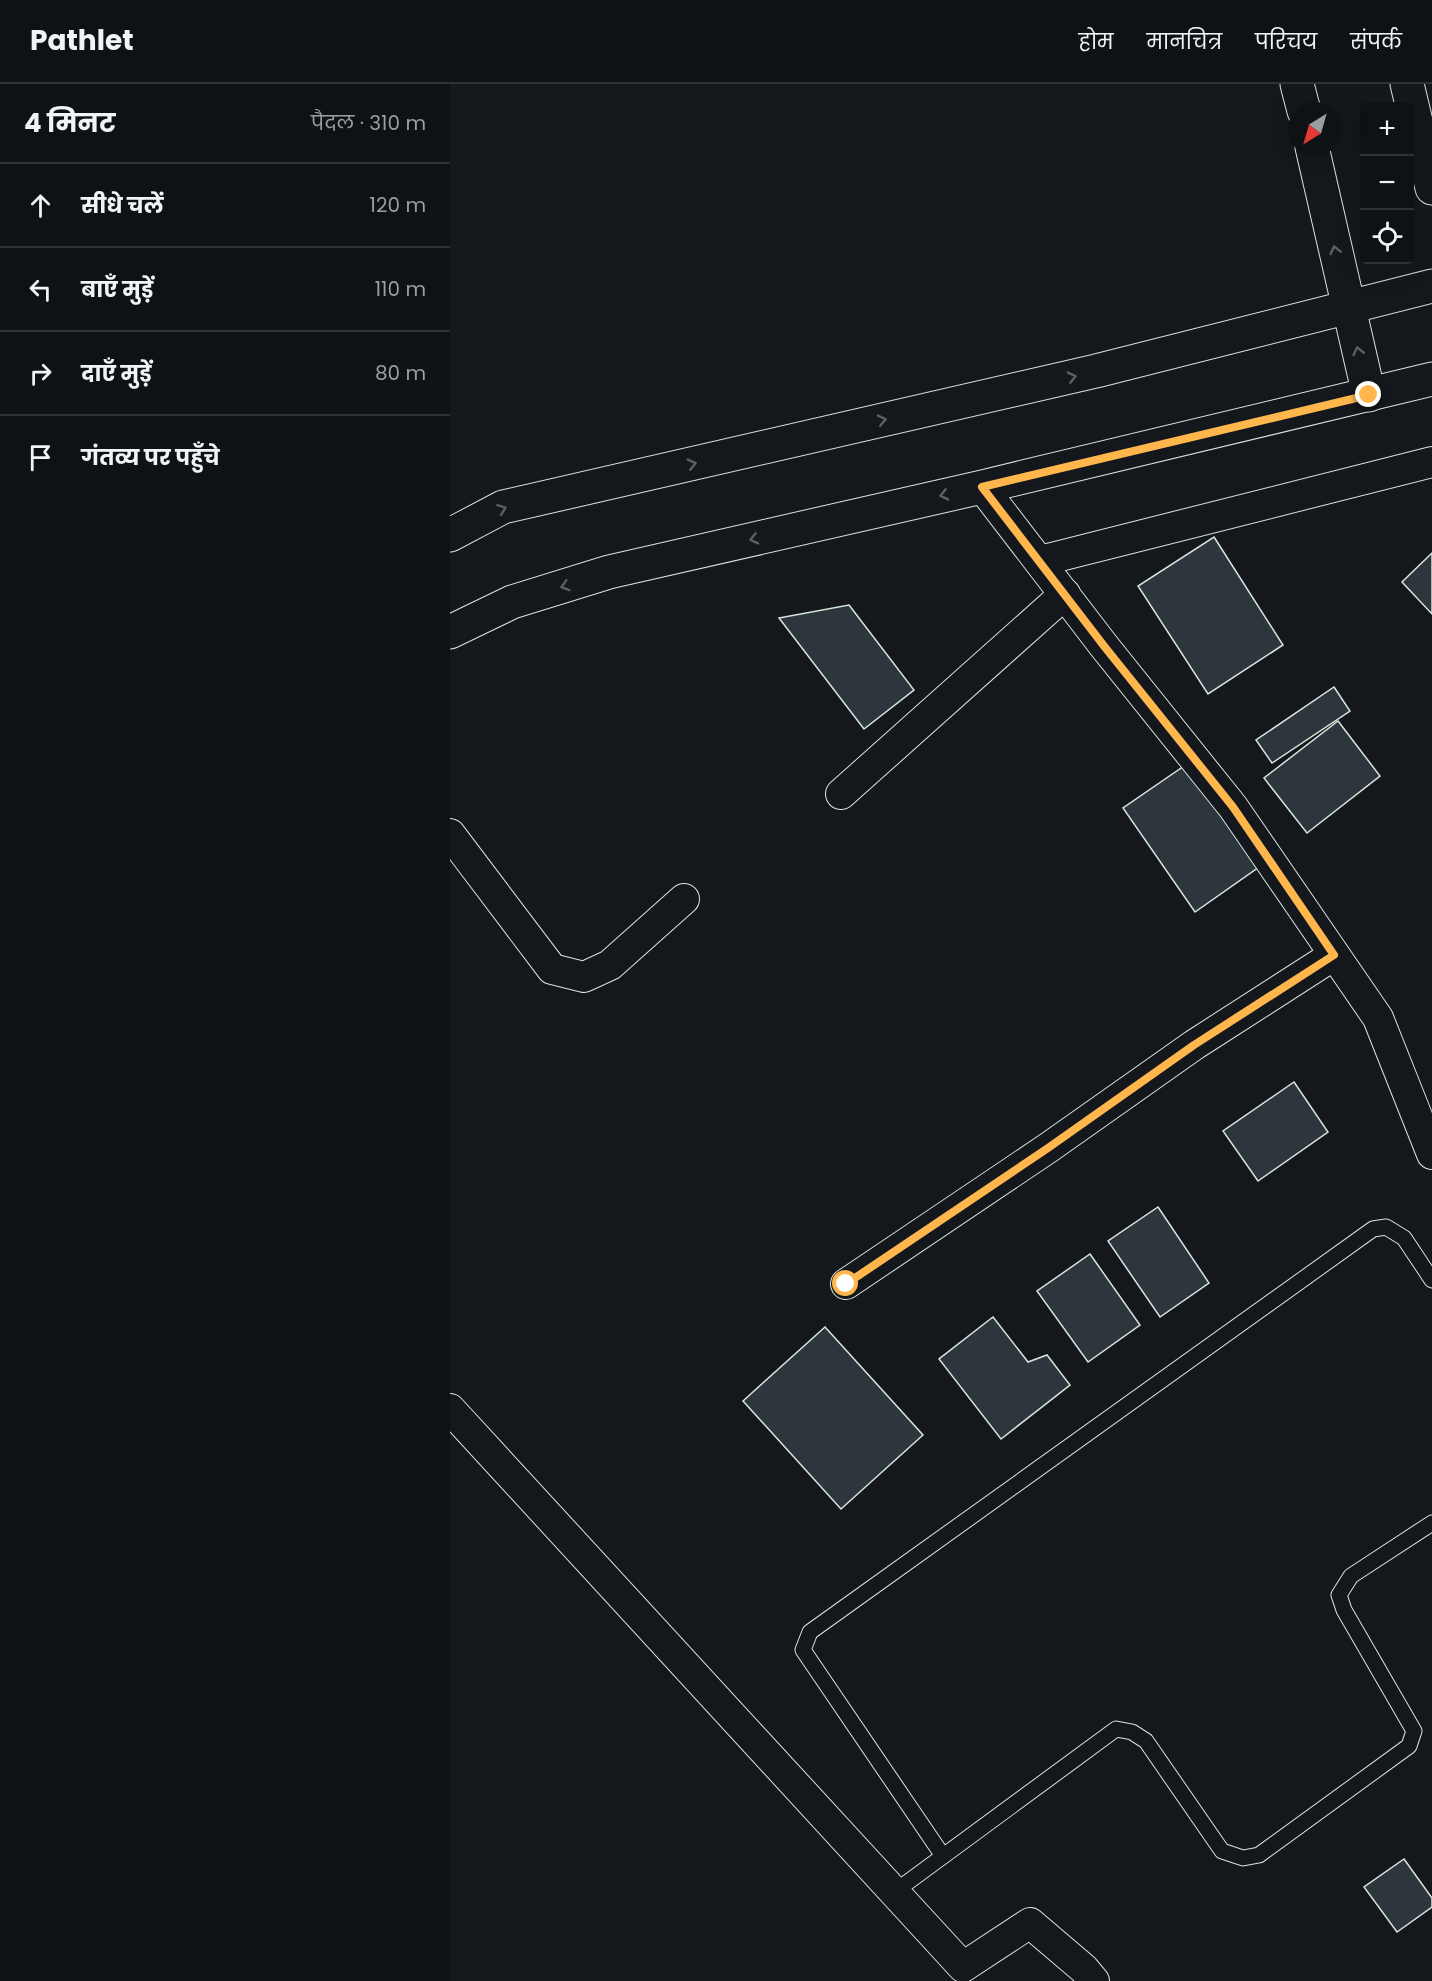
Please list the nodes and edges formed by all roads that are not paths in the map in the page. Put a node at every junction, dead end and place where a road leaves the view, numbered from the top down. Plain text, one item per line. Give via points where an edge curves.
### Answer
1 (1297, 84) edge
2 (1407, 84) edge
3 (1302, 102) edge
4 (1314, 156) edge
5 (1432, 188) edge
6 (1432, 286) edge
7 (1348, 307) junction
8 (1432, 379) edge
9 (1369, 395) junction
10 (1432, 462) edge
11 (982, 487) junction
12 (450, 535) edge
13 (1040, 561) junction
14 (1065, 594) junction
15 (450, 632) edge
16 (841, 794) dead end
17 (450, 834) edge
18 (684, 899) dead end
19 (1334, 955) junction
20 (1432, 1154) edge
21 (1432, 1280) edge
22 (846, 1284) dead end
23 (450, 1409) edge
24 (1432, 1523) edge
25 (943, 1856) junction
26 (893, 1893) junction
27 (1094, 1981) edge

1 - 3 street
2 - 5 street
7 -> 4 street
6 - 7 street
9 -> 7 street
12 -> 7 street via 503,507 1096,371
8 - 9 street
9 - 11 street
10 - 13 street
11 - 13 street
11 -> 15 street via 609,572 512,602
13 - 14 street
14 - 16 street
14 - 19 street via 1233,807
17 - 18 street via 552,969 584,977 610,965
19 - 20 street via 1378,1018
19 - 22 street via 1194,1045
21 - 25 lane via 1404,1238 1386,1227 1373,1229 810,1632 804,1650
23 - 26 street
24 - 25 lane via 1351,1576 1339,1595 1414,1731 1408,1746 1259,1855 1243,1858 1222,1851 1146,1741 1132,1732 1116,1729
25 - 26 lane
26 - 27 street via 963,1967 1030,1923

